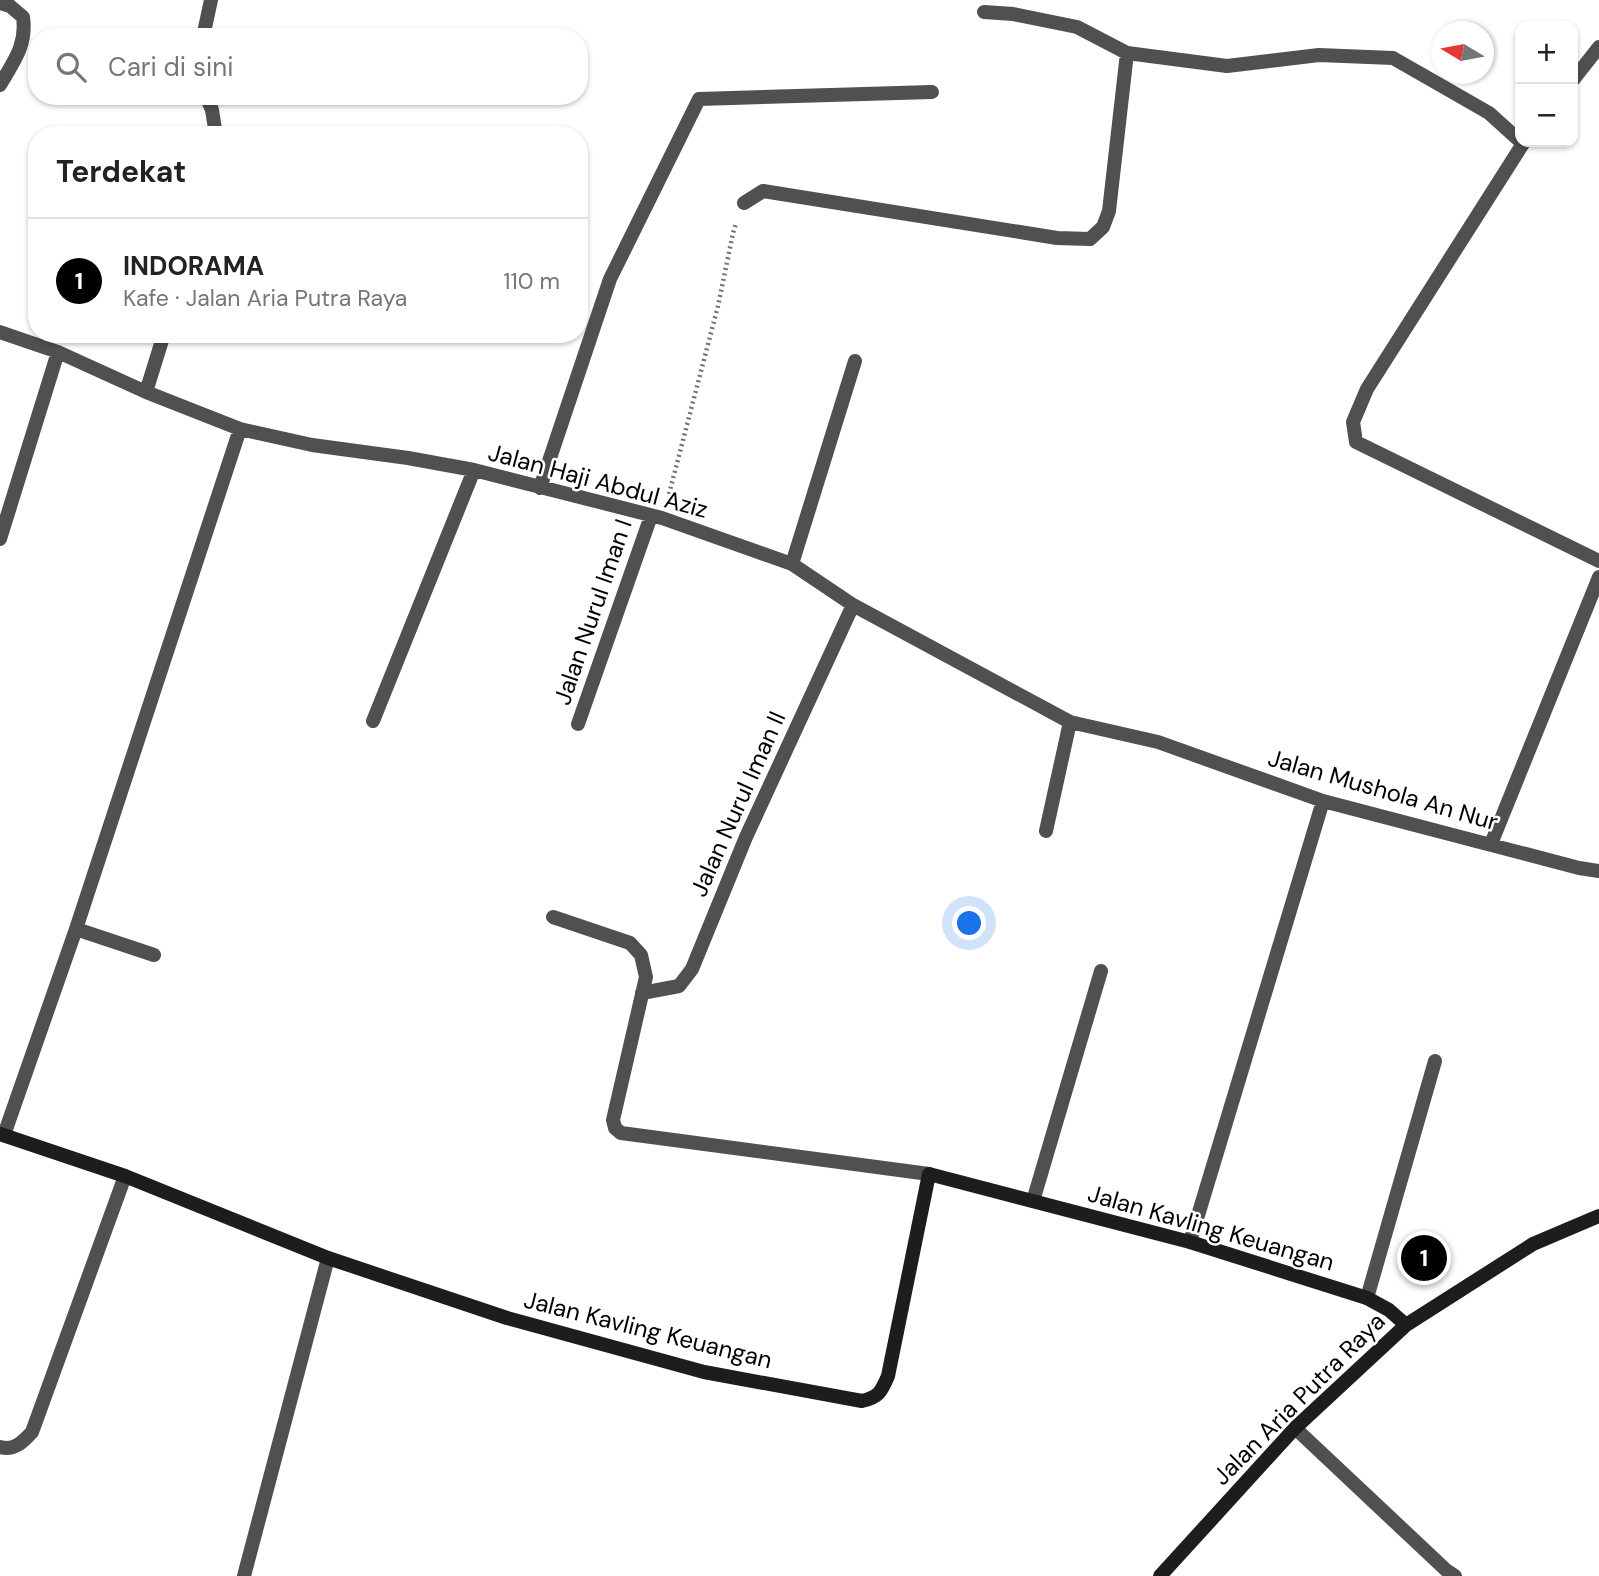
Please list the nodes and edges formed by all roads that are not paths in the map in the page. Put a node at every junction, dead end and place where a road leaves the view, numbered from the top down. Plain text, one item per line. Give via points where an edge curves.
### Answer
1 (211, 0) edge
2 (0, 3) edge
3 (984, 12) dead end
4 (205, 28) edge
5 (1599, 47) edge
6 (1128, 53) junction
7 (1578, 74) edge
8 (0, 85) edge
9 (932, 92) dead end
10 (210, 105) edge
11 (215, 126) edge
12 (1515, 136) edge
13 (1519, 147) edge
14 (744, 203) road end
15 (0, 331) edge
16 (28, 341) edge
17 (33, 343) edge
18 (161, 343) edge
19 (58, 352) junction
20 (855, 361) dead end
21 (146, 392) junction
22 (240, 429) junction
23 (474, 470) junction
24 (540, 488) junction
25 (657, 517) junction
26 (0, 539) edge
27 (1599, 561) edge
28 (792, 564) junction
29 (1599, 577) edge
30 (853, 605) junction
31 (373, 721) dead end
32 (1070, 722) junction
33 (578, 724) dead end
34 (1158, 742) joint
35 (1323, 801) junction
36 (1046, 831) dead end
37 (1491, 844) junction
38 (1599, 871) edge
39 (553, 917) dead end
40 (76, 929) junction
41 (154, 954) dead end
42 (1101, 971) dead end
43 (642, 993) junction
44 (1435, 1061) dead end
45 (2, 1134) edge
46 (929, 1174) junction
47 (125, 1175) junction
48 (1033, 1201) junction
49 (1599, 1216) edge
50 (1190, 1242) junction
51 (328, 1258) junction
52 (1367, 1298) junction
53 (1406, 1325) junction
54 (1296, 1428) junction
55 (0, 1447) edge
56 (244, 1576) edge
57 (1160, 1576) edge
58 (1455, 1576) edge

1 - 4 street
2 - 8 street via 23,17 25,32
3 - 6 street via 1077,27
5 - 7 street
6 - 12 street via 1227,66 1319,55 1394,58 1489,113
6 - 14 street via 1109,211 1104,227 1090,239 1057,238 763,191
9 - 24 street via 699,99 610,279
10 - 11 street
13 - 27 street via 1367,389 1353,422 1356,442
15 - 16 street, Jalan Haji Abdul Aziz
17 - 19 street, Jalan Haji Abdul Aziz
18 - 21 street
19 - 21 street, Jalan Haji Abdul Aziz
19 - 26 street
20 - 28 street
21 - 22 street, Jalan Haji Abdul Aziz
22 - 23 street, Jalan Haji Abdul Aziz
22 - 40 street
23 - 24 street, Jalan Haji Abdul Aziz
23 - 31 street
24 - 25 street, Jalan Haji Abdul Aziz
25 - 28 street, Jalan Haji Abdul Aziz
25 - 33 street, Jalan Nurul Iman I
28 - 30 street, Jalan Haji Abdul Aziz
29 - 37 street
30 - 32 street, Jalan Haji Abdul Aziz
30 - 43 street, Jalan Nurul Iman II via 692,969 679,986
32 - 34 street, Jalan Haji Abdul Aziz
32 - 36 street
34 - 35 street, Jalan Mushola An Nur
35 - 37 street, Jalan Mushola An Nur
35 - 50 street
37 - 38 street, Jalan Mushola An Nur
39 - 43 street via 630,943 641,955 646,977
40 - 41 street
40 - 45 street
42 - 48 street
43 - 46 street via 613,1120 621,1133
44 - 52 street
45 - 47 street, Jalan Kavling Keuangan
46 - 48 street, Jalan Kavling Keuangan
46 - 51 street, Jalan Kavling Keuangan via 888,1376 875,1398 862,1401 691,1369 507,1318
47 - 51 street, Jalan Kavling Keuangan
47 - 55 street via 32,1432 21,1444
48 - 50 street, Jalan Kavling Keuangan
49 - 53 street, Jalan Aria Putra Raya via 1533,1244
50 - 52 street, Jalan Kavling Keuangan
51 - 56 street
52 - 53 street, Jalan Kavling Keuangan
53 - 54 street, Jalan Aria Putra Raya
54 - 57 street, Jalan Aria Putra Raya
54 - 58 street

